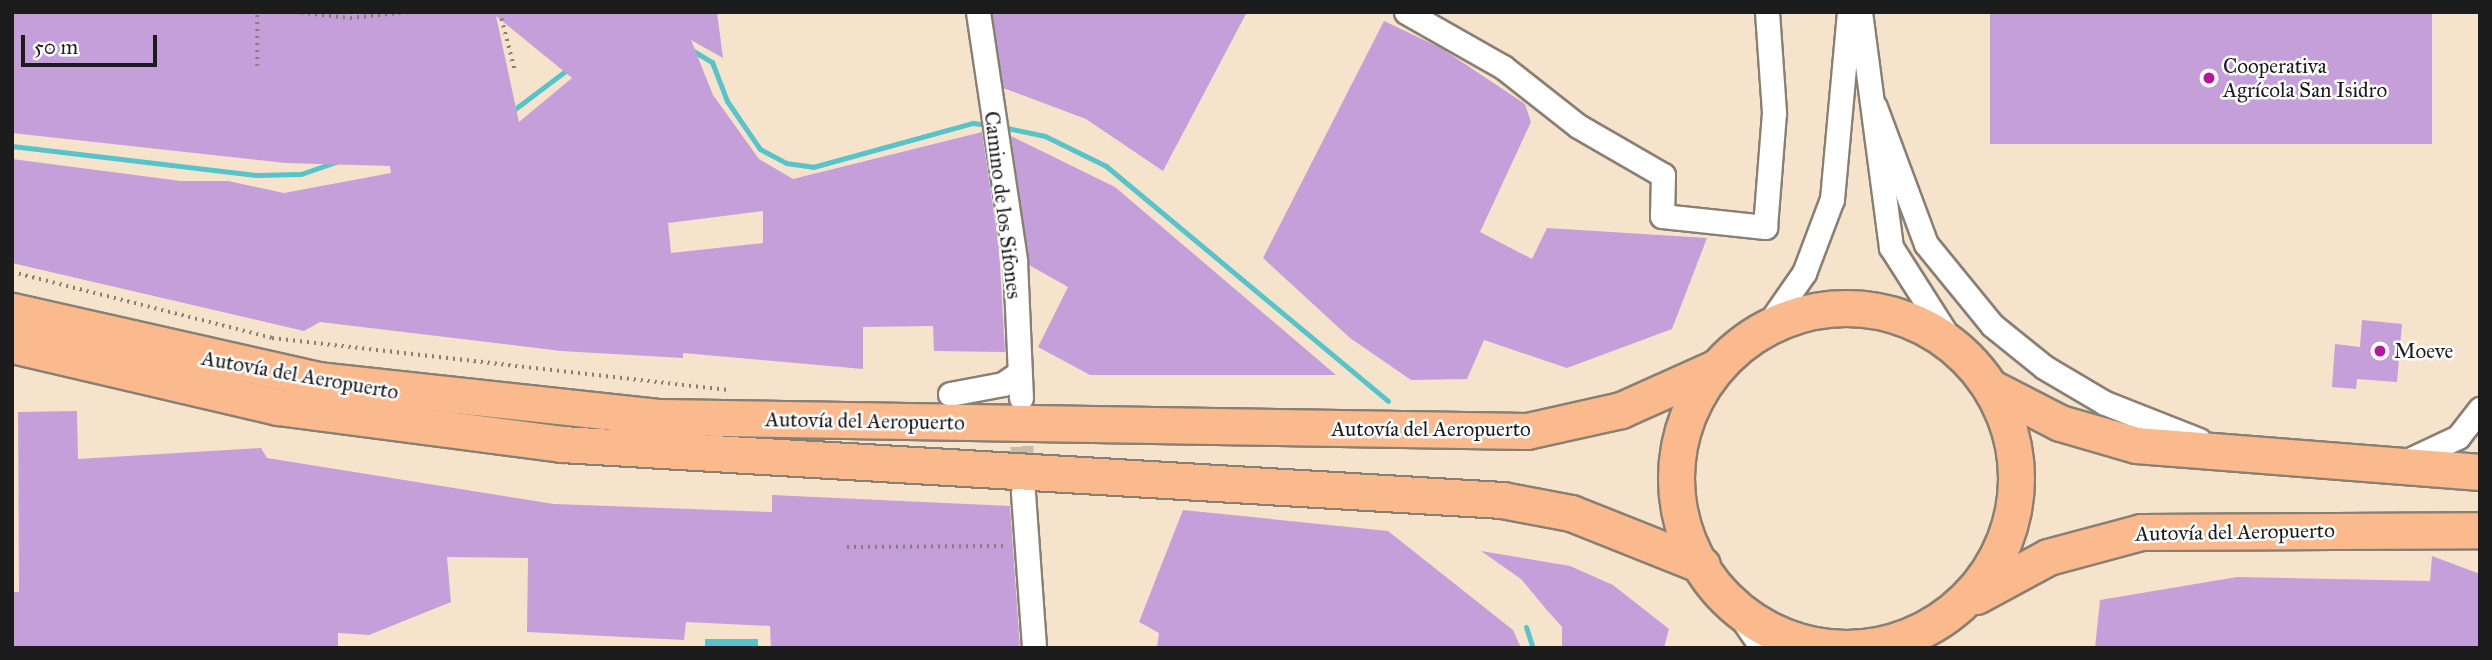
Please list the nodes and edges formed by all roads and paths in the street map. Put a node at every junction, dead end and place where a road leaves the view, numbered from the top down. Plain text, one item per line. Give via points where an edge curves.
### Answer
1 (257, 12) edge
2 (294, 12) edge
3 (409, 12) edge
4 (500, 12) edge
5 (978, 12) edge
6 (1406, 12) edge
7 (1767, 12) edge
8 (1849, 12) edge
9 (1860, 12) edge
10 (257, 66) dead end
11 (514, 70) dead end
12 (1875, 107) junction
13 (12, 272) edge
14 (12, 311) edge
15 (1767, 327) junction
16 (12, 345) edge
17 (1955, 346) junction
18 (1715, 368) junction
19 (1019, 373) junction
20 (1992, 388) junction
21 (737, 391) dead end
22 (950, 394) dead end
23 (1021, 398) tunnel mouth
24 (2480, 409) edge
25 (2246, 454) junction
26 (2394, 466) junction
27 (2480, 472) edge
28 (1023, 493) tunnel mouth
29 (2480, 530) edge
30 (1026, 546) junction
31 (848, 547) dead end
32 (1702, 565) junction
33 (1964, 603) junction
34 (1732, 604) junction
35 (1911, 641) edge
36 (1034, 648) edge
37 (1762, 648) edge

1 - 10 path
2 - 3 path via 350,18
4 - 11 path
5 - 19 street, Camino de los Sifones via 1014,261
6 - 7 street via 1503,67 1578,126 1663,175 1662,216 1765,227 1774,112
8 - 15 street via 1832,199 1804,272
9 - 12 street
12 - 17 street via 1891,247
12 - 25 street via 1926,244 1992,325 2105,404
13 - 21 path via 272,338
14 - 18 highway, Autovía del Aeropuerto via 318,380 497,404 661,417 1527,431 1621,410
15 - 17 highway via 1843,307 1921,324
15 - 18 highway
16 - 32 highway, Autovía del Aeropuerto via 291,410 562,444 1502,500 1571,513
17 - 20 highway
18 - 32 highway via 1693,402 1675,480 1681,520
19 - 22 street via 1003,384
19 - 23 street, Camino de los Sifones
20 - 25 highway via 2095,436
20 - 33 highway via 2011,431 2018,477 2013,512 1993,566
24 - 26 street via 2458,438
25 - 26 highway
26 - 27 highway
28 - 30 street
29 - 33 highway, Autovía del Aeropuerto via 2141,532 2048,557
30 - 31 path
30 - 36 street
32 - 34 highway
33 - 35 highway
34 - 35 highway via 1773,631 1819,646 1869,647
34 - 37 street

